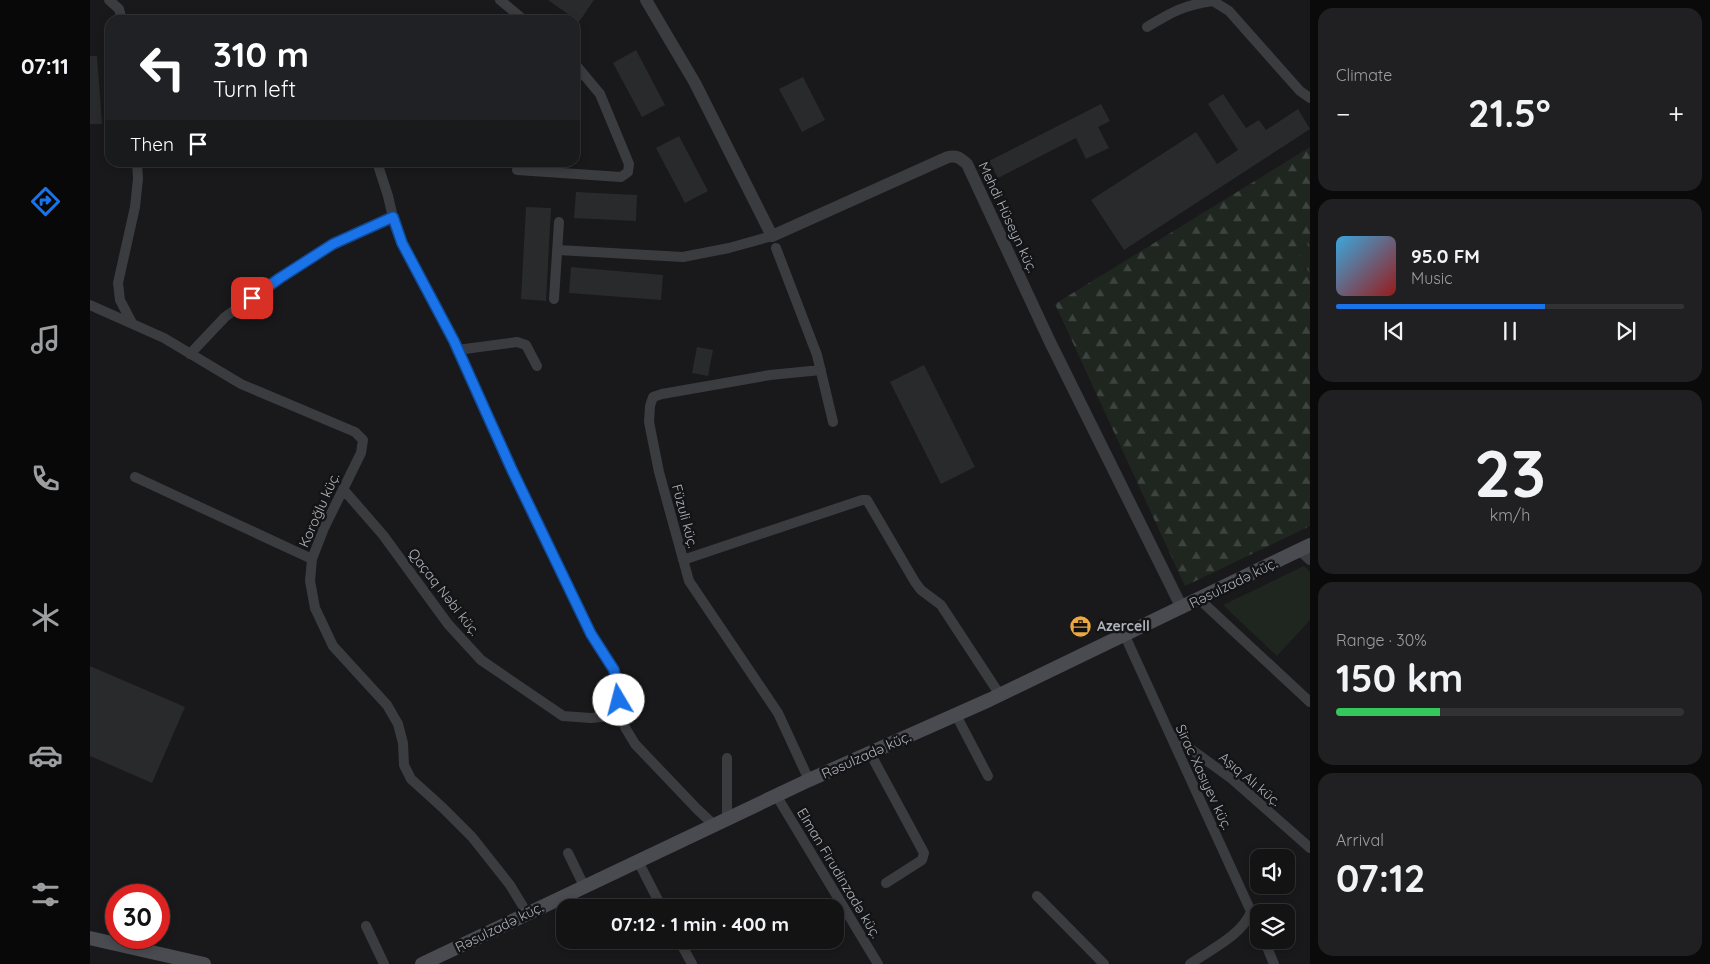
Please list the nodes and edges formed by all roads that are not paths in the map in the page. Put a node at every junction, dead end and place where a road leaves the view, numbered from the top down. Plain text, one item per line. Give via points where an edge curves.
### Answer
1 (109, 0) edge
2 (500, 0) edge
3 (646, 0) edge
4 (121, 15) edge
5 (518, 15) edge
6 (1148, 27) dead end
7 (580, 70) edge
8 (1310, 98) edge
9 (137, 167) edge
10 (379, 167) edge
11 (517, 170) dead end
12 (393, 217) junction
13 (559, 222) dead end
14 (774, 242) junction
15 (558, 250) junction
16 (554, 299) dead end
17 (90, 305) edge
18 (132, 323) junction
19 (458, 350) junction
20 (190, 354) junction
21 (537, 366) dead end
22 (821, 370) junction
23 (833, 422) dead end
24 (135, 477) dead end
25 (343, 488) junction
26 (1304, 548) edge
27 (312, 559) junction
28 (683, 560) junction
29 (1310, 560) edge
30 (1199, 600) junction
31 (1182, 608) junction
32 (1125, 636) junction
33 (1000, 695) junction
34 (1310, 702) edge
35 (620, 715) junction
36 (956, 715) junction
37 (1170, 733) junction
38 (870, 753) junction
39 (727, 758) dead end
40 (988, 776) dead end
41 (809, 780) junction
42 (776, 796) junction
43 (721, 822) junction
44 (1310, 848) edge
45 (568, 852) dead end
46 (638, 861) junction
47 (886, 883) dead end
48 (584, 886) junction
49 (1037, 896) dead end
50 (657, 899) edge
51 (1250, 910) edge
52 (527, 913) junction
53 (1250, 914) edge
54 (366, 926) dead end
55 (90, 938) edge
56 (684, 949) edge
57 (1268, 949) edge
58 (174, 961) edge
59 (204, 964) edge
60 (384, 964) edge
61 (422, 964) edge
62 (692, 964) edge
63 (878, 964) edge
64 (1104, 964) edge
65 (1190, 964) edge
66 (1274, 964) edge

1 - 4 street
2 - 5 street
3 - 14 street via 695,83
6 - 8 street via 1179,8 1213,1 1229,11 1300,91
7 - 11 street via 600,94 629,164 628,172 621,177
9 - 18 street via 135,207 118,283 120,300
10 - 12 street
12 - 19 street via 402,243
12 - 20 street via 333,244 280,278 225,317
13 - 15 street
14 - 15 street via 683,257
14 - 22 street
14 - 31 street, Mehdi Hüseyn küç. via 948,157 960,158 967,164 1050,342
15 - 16 street
17 - 18 street, Koroğlu küç.
18 - 20 street, Koroğlu küç.
19 - 21 street via 517,342 526,345
19 - 35 street via 587,625 614,670
20 - 25 street, Koroğlu küç. via 241,384 354,432 363,440 361,453
22 - 23 street
22 - 28 street, Füzuli küç. via 770,374 653,397 649,422
24 - 27 street
25 - 27 street, Koroğlu küç.
25 - 35 street, Qaçaq Nəbi küç. via 383,535 448,624 481,660 563,716
26 - 29 street
26 - 30 main road, Rəsulzadə küç.
27 - 52 street, Koroğlu küç. via 310,581 315,608 334,646 387,705 398,724 404,765 411,779 472,837 510,885
28 - 33 street via 867,500 915,582 941,605
28 - 41 street, Füzuli küç. via 690,581 778,713
30 - 31 main road, Rəsulzadə küç.
30 - 34 street
31 - 32 main road, Rəsulzadə küç.
32 - 33 main road, Rəsulzadə küç.
32 - 37 street, Sirac Xasıyev küç.
33 - 36 main road, Rəsulzadə küç.
35 - 43 street via 635,744 697,809
36 - 38 main road, Rəsulzadə küç.
36 - 40 street
37 - 44 street, Aşıq Alı küç. via 1232,779
37 - 51 street, Sirac Xasıyev küç.
38 - 41 main road, Rəsulzadə küç.
38 - 47 street via 924,853 922,860
39 - 43 street
41 - 42 main road, Rəsulzadə küç.
42 - 43 main road, Rəsulzadə küç.
42 - 63 street, Elman Firudinzadə küç.
43 - 46 main road, Rəsulzadə küç.
45 - 48 street
46 - 48 main road, Rəsulzadə küç.
46 - 50 street
48 - 52 main road, Rəsulzadə küç.
49 - 64 street
52 - 61 main road, Rəsulzadə küç.
53 - 65 street via 1239,930
54 - 60 street
55 - 58 main road
56 - 62 street
57 - 66 street
58 - 59 main road

